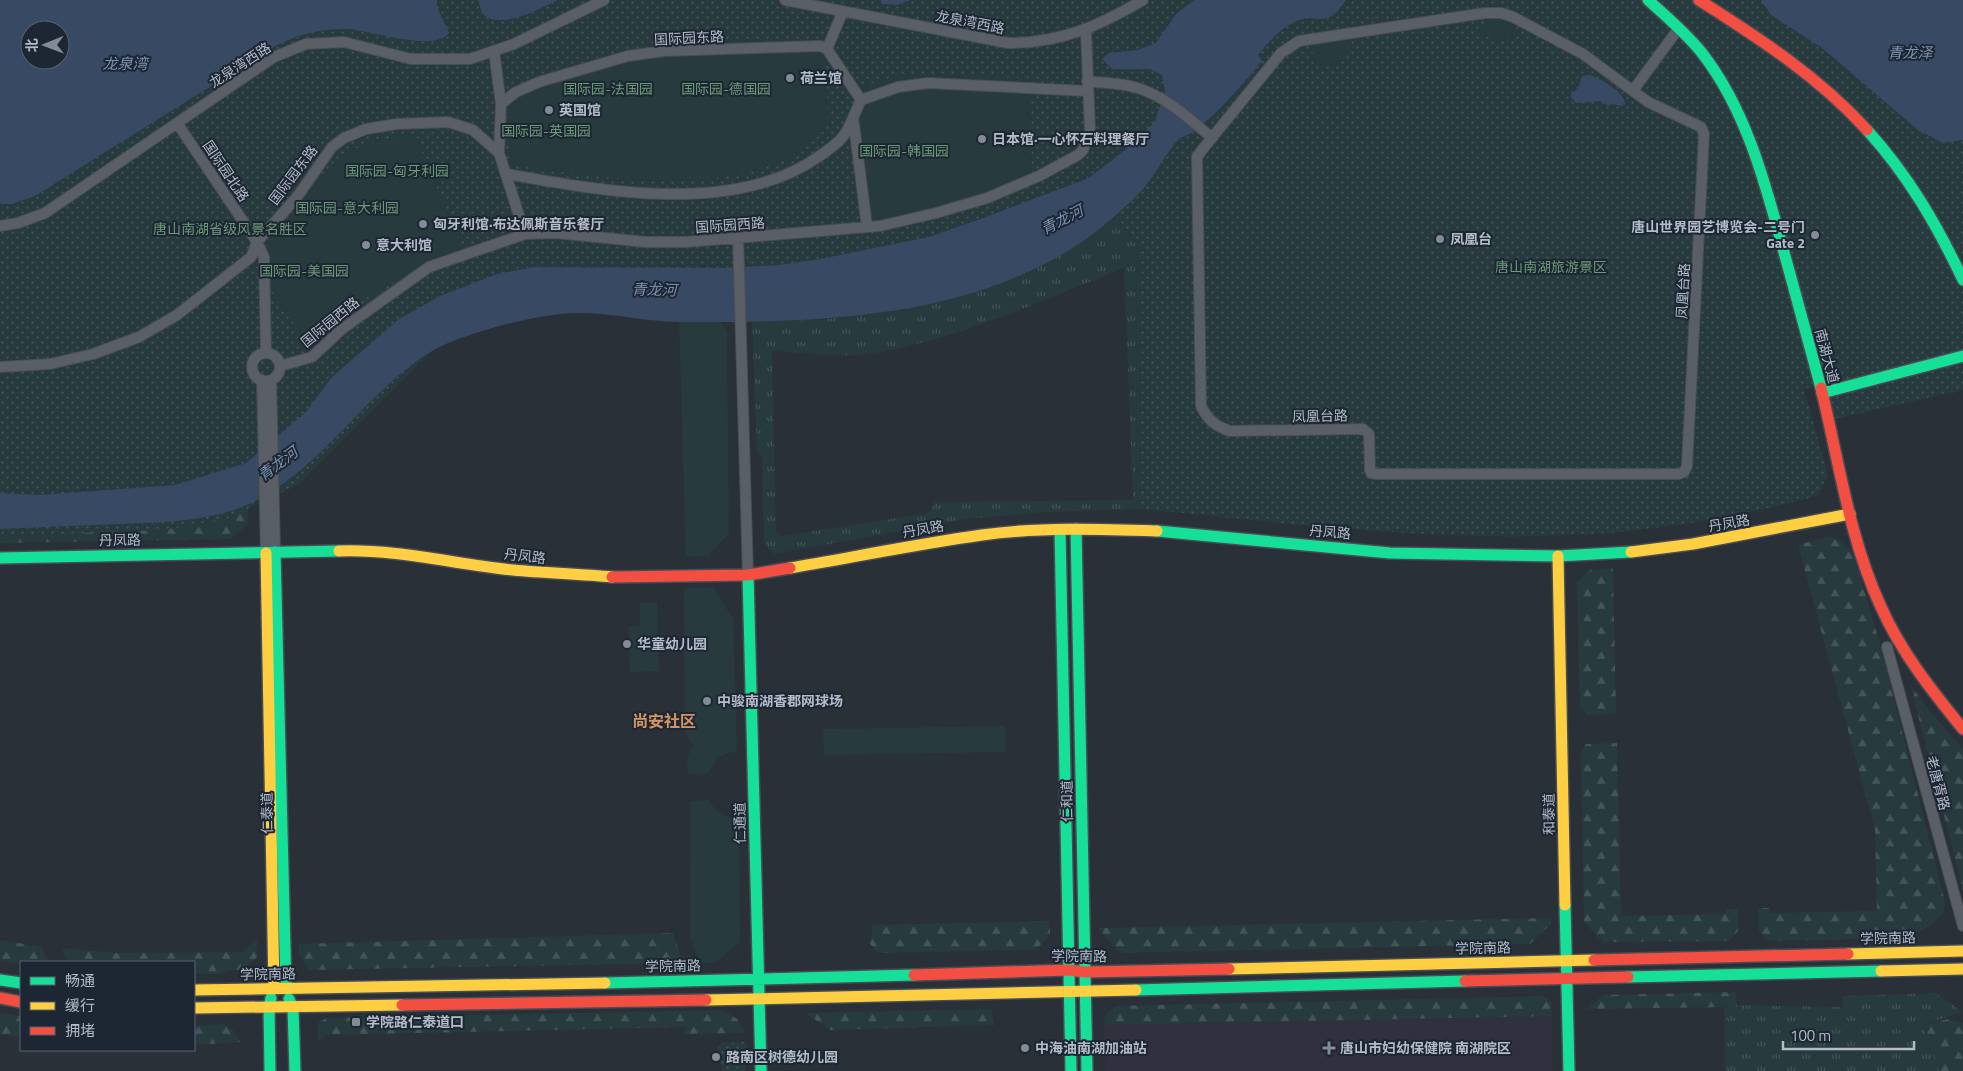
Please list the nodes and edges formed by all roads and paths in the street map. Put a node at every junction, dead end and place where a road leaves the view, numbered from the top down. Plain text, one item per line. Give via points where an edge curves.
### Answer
1 (604, 0) edge
2 (785, 0) edge
3 (1143, 0) edge
4 (1648, 0) edge
5 (1699, 0) edge
6 (843, 11) junction
7 (1679, 28) junction
8 (1086, 30) junction
9 (827, 49) junction
10 (494, 51) junction
11 (1087, 86) junction
12 (1634, 89) junction
13 (860, 100) junction
14 (500, 104) junction
15 (853, 116) junction
16 (177, 123) junction
17 (1212, 138) junction
18 (499, 153) junction
19 (507, 174) junction
20 (0, 226) edge
21 (867, 227) junction
22 (525, 234) junction
23 (738, 237) junction
24 (257, 242) junction
25 (1963, 280) edge
26 (266, 353) junction
27 (1963, 356) edge
28 (1963, 362) edge
29 (280, 366) junction
30 (0, 367) edge
31 (267, 380) junction
32 (1823, 396) junction
33 (1850, 514) junction
34 (1076, 529) junction
35 (1060, 530) junction
36 (270, 552) junction
37 (1558, 556) junction
38 (0, 558) edge
39 (748, 575) junction
40 (1887, 647) dead end
41 (1963, 729) edge
42 (1963, 926) edge
43 (1963, 951) edge
44 (1567, 961) junction
45 (1963, 969) edge
46 (1068, 970) junction
47 (1086, 972) junction
48 (1568, 979) junction
49 (0, 980) edge
50 (758, 980) junction
51 (20, 983) edge
52 (280, 989) junction
53 (195, 990) edge
54 (1086, 991) junction
55 (1068, 992) junction
56 (0, 998) edge
57 (759, 999) junction
58 (20, 1002) edge
59 (268, 1007) junction
60 (195, 1008) edge
61 (293, 1008) junction
62 (270, 1071) edge
63 (295, 1071) edge
64 (761, 1071) edge
65 (1071, 1071) edge
66 (1087, 1071) edge
67 (1569, 1071) edge

1 - 10 street, 龙泉湾西路
2 - 6 street, 龙泉湾西路
3 - 8 street, 龙泉湾西路
4 - 7 main road, 南湖大道
5 - 25 main road via 1784,55 1852,112 1912,184 1938,226
6 - 8 street, 龙泉湾西路 via 1008,43 1046,41
6 - 9 street
7 - 12 street
7 - 32 main road, 南湖大道 via 1721,81 1750,138
8 - 11 street, 国际园西路
9 - 13 street
9 - 14 street, 国际园东路 via 820,46 703,50 628,56 539,82 516,92
10 - 14 street
10 - 16 street, 龙泉湾西路 via 470,59 431,60 411,59 344,42 306,44 274,57
11 - 13 street via 928,83 898,87
11 - 17 street via 1134,87 1159,98
11 - 21 street, 国际园西路 via 1090,132 1084,150 1078,155 987,198 936,213
12 - 17 street, 凤凰台路 via 1583,54 1513,17 1485,13 1299,41 1288,47 1271,65
12 - 17 street, 凤凰台路 via 1648,102 1701,127 1705,139 1687,466 1679,474 1376,474 1370,470 1369,434 1362,429 1230,431 1218,427 1208,419 1201,406 1197,157
13 - 15 street
14 - 18 street
15 - 19 street via 844,136 806,165 769,179 718,191 658,194 598,190
15 - 21 street
16 - 20 street, 龙泉湾西路 via 45,213
16 - 24 street, 国际园北路
18 - 19 street, 国际园东路
18 - 24 street, 国际园东路 via 473,130 448,122 397,124 356,132 332,146 297,196
19 - 22 street, 国际园东路
21 - 23 street, 国际园西路
22 - 23 street, 国际园西路 via 646,242
22 - 29 street, 国际园西路 via 430,266 342,329 312,358
23 - 39 street
24 - 26 street, 国际园北路 via 264,257
24 - 30 street, 国际园东路 via 252,257 177,315 139,337 73,359 28,367
26 - 29 street via 277,358
26 - 31 street via 258,355 253,362 255,375
27 - 32 main road
28 - 32 main road
29 - 31 street via 278,374
31 - 36 street
32 - 33 main road, 南湖大道
33 - 37 main road, 丹凤路 via 1693,544 1634,552
33 - 41 main road, 南湖大道 via 1871,585 1894,636 1919,676
34 - 35 main road, 丹凤路
34 - 37 main road, 丹凤路 via 1150,530 1390,553
34 - 47 main road, 仁和道
35 - 39 main road, 丹凤路 via 941,541
35 - 46 main road, 仁和道
36 - 38 main road, 丹凤路
36 - 39 main road, 丹凤路 via 397,552 512,570 591,577
36 - 52 main road, 仁泰道
37 - 44 main road, 和泰道
39 - 50 main road, 仁通道
40 - 42 street, 老唐胥路
43 - 44 main road, 学院南路
44 - 47 main road, 学院南路
44 - 48 main road, 和泰道
45 - 48 main road
46 - 47 main road, 学院南路
46 - 50 main road, 学院南路
46 - 55 main road, 仁和道
47 - 54 main road, 仁和道
48 - 54 main road
48 - 67 main road, 和泰道
49 - 51 main road
50 - 52 main road, 学院南路
50 - 57 main road, 仁通道
52 - 53 main road, 学院南路
52 - 59 main road, 仁泰道
52 - 61 main road, 仁泰道
54 - 55 main road
54 - 66 main road, 仁和道
55 - 57 main road
55 - 65 main road, 仁和道
56 - 58 main road
57 - 61 main road
57 - 64 main road, 仁通道
59 - 60 main road
59 - 61 main road
59 - 62 main road, 仁泰道
61 - 63 main road, 仁泰道

